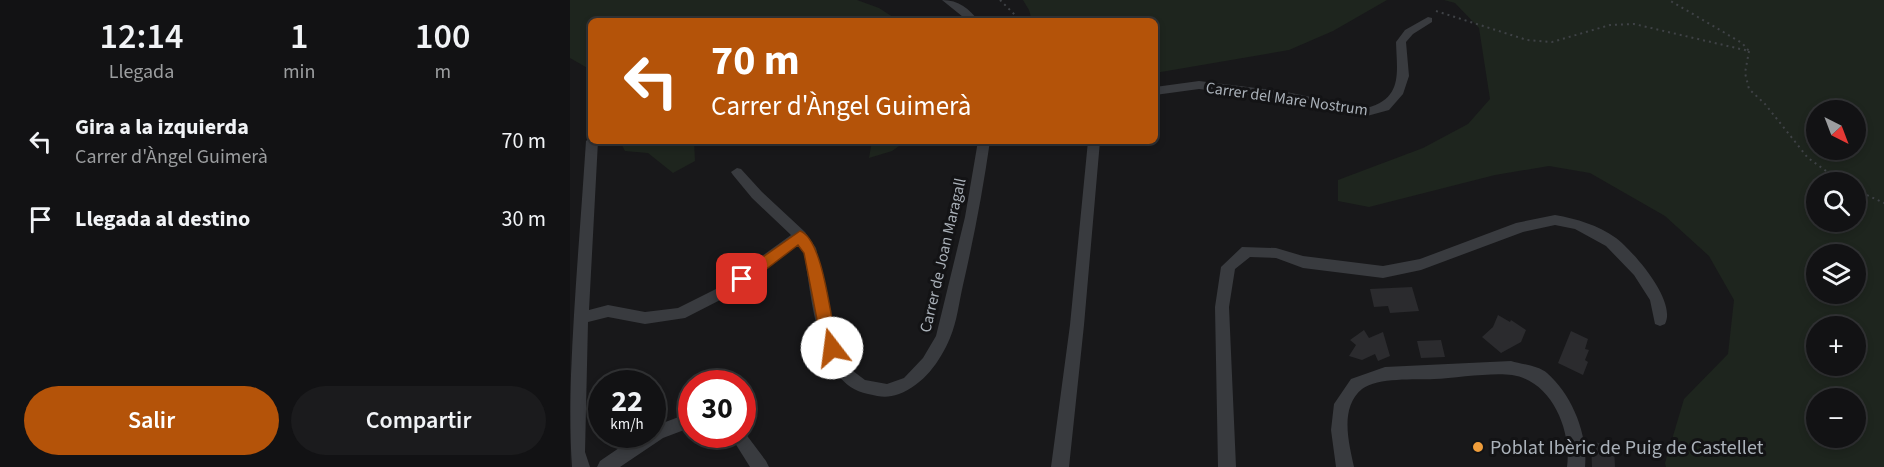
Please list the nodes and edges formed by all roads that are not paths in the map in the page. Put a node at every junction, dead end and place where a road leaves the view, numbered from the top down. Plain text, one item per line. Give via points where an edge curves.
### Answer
1 (947, 0) edge
2 (971, 18) edge
3 (1428, 20) road end
4 (1158, 92) edge
5 (592, 144) edge
6 (984, 144) edge
7 (1094, 144) edge
8 (736, 172) dead end
9 (800, 236) junction
10 (581, 318) junction
11 (1660, 320) dead end
12 (678, 422) edge
13 (747, 448) edge
14 (581, 467) edge
15 (606, 467) edge
16 (760, 467) edge
17 (1060, 467) edge
18 (1227, 467) edge
19 (1345, 467) edge
20 (1576, 467) edge

1 - 2 street
3 - 4 street, Carrer del Mare Nostrum via 1401,42 1403,76 1397,94 1385,107 1367,112 1234,89 1199,86
5 - 10 street
6 - 9 street, Carrer de Joan Maragall via 972,217 943,337 928,363 909,383 887,391 862,386 847,376 827,335 811,252
7 - 17 street
8 - 9 street, Carrer de Joan Maragall
9 - 10 street via 722,293 680,314 645,318 608,311
10 - 14 street via 577,452
11 - 18 street via 1657,298 1639,271 1611,242 1578,224 1555,220 1521,227 1421,264 1383,272 1336,268 1276,253 1247,251 1228,267 1222,307
12 - 15 street
13 - 16 street
19 - 20 street via 1339,430 1342,404 1357,384 1385,374 1511,368 1540,377 1565,407 1578,451

